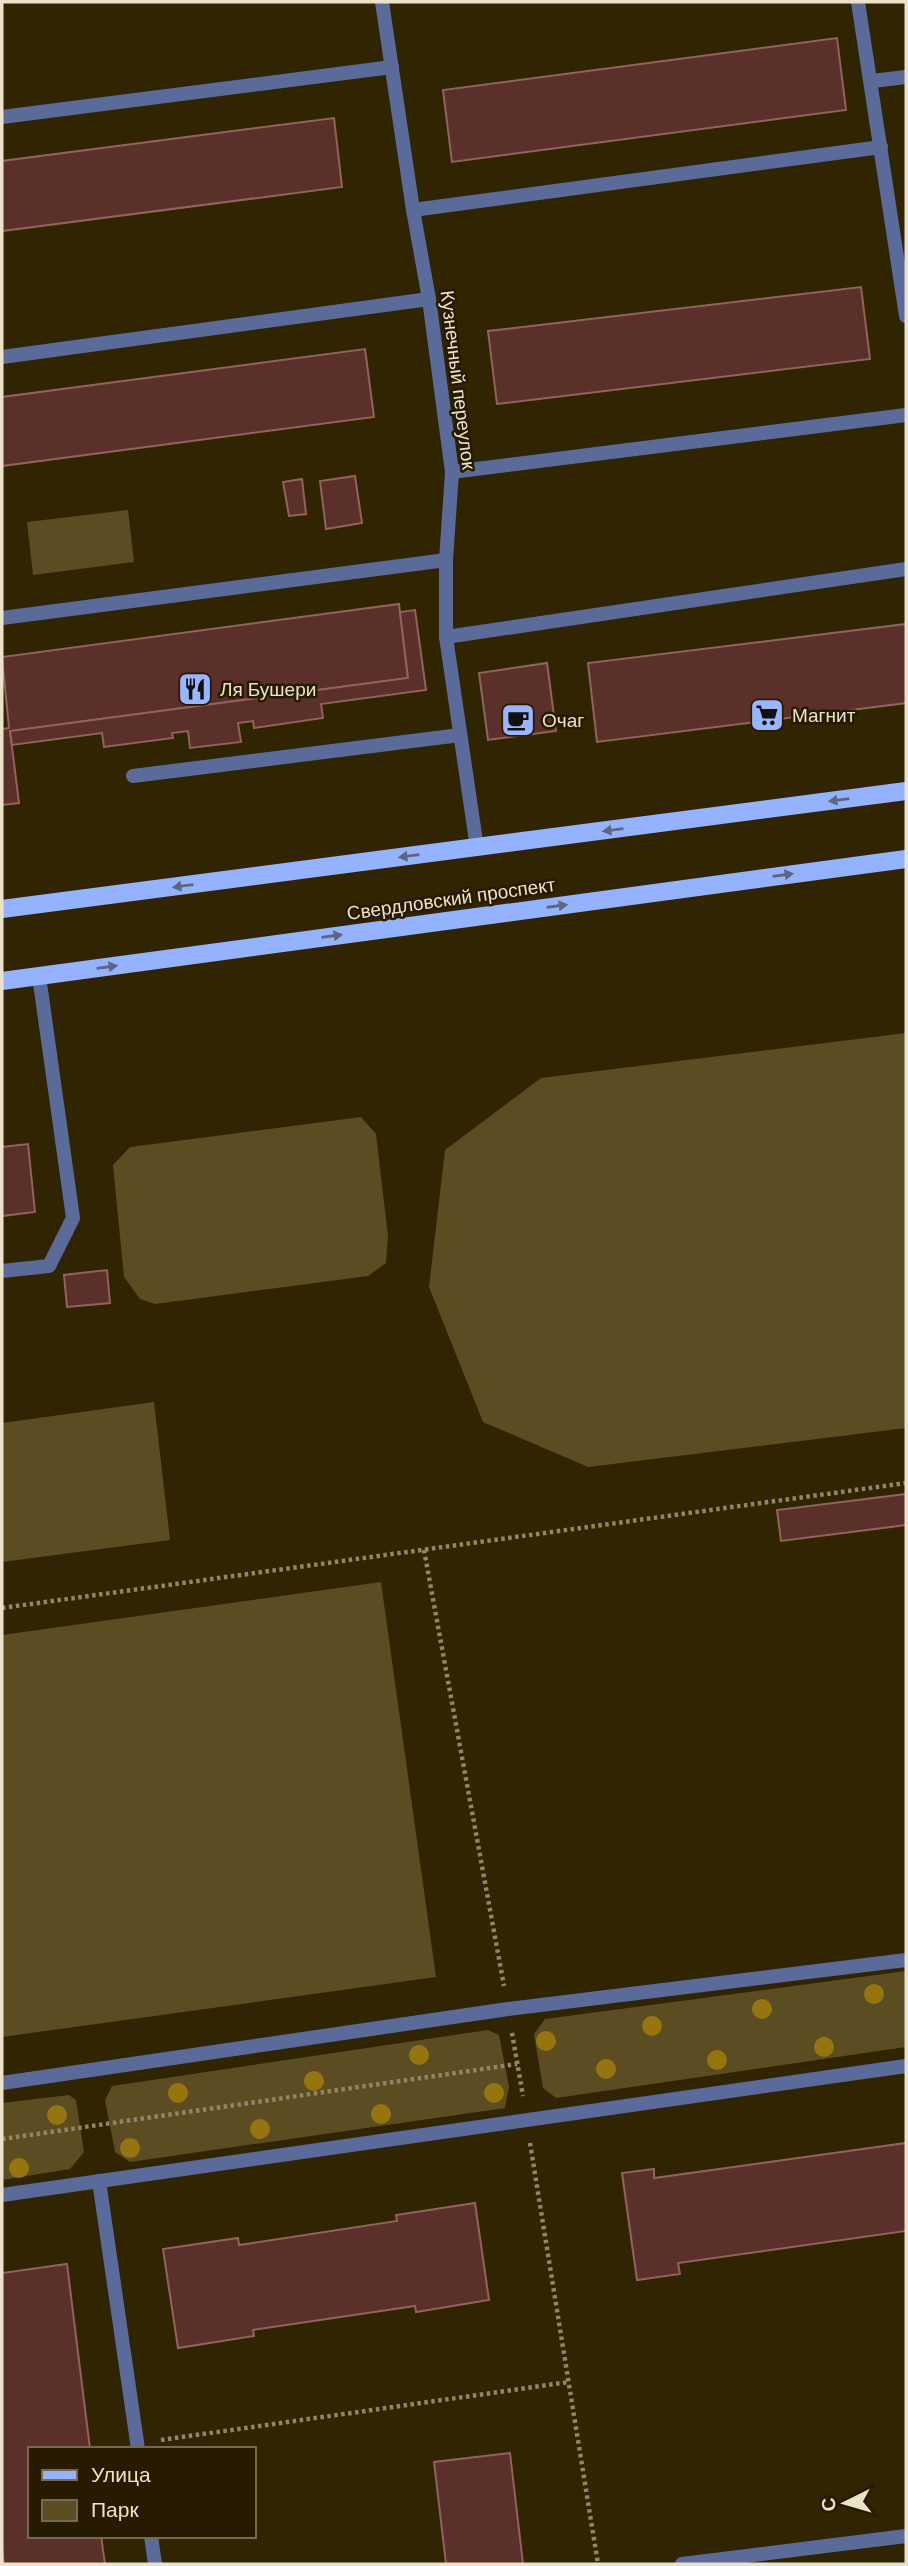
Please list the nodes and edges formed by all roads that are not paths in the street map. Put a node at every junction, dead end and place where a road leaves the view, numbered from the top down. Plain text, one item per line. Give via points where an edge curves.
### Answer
1 (382, 2) edge
2 (858, 2) edge
3 (392, 67) junction
4 (906, 77) edge
5 (872, 81) junction
6 (2, 117) edge
7 (881, 147) junction
8 (413, 210) junction
9 (429, 299) junction
10 (906, 316) edge
11 (2, 357) edge
12 (906, 415) edge
13 (452, 472) junction
14 (446, 560) junction
15 (906, 569) edge
16 (2, 618) edge
17 (446, 637) junction
18 (460, 735) junction
19 (133, 776) dead end
20 (906, 791) edge
21 (477, 848) junction
22 (906, 859) edge
23 (2, 909) edge
24 (39, 976) junction
25 (2, 981) edge
26 (2, 1271) edge
27 (906, 1960) edge
28 (906, 2066) edge
29 (2, 2083) edge
30 (99, 2181) junction
31 (2, 2195) edge
32 (137, 2446) edge
33 (906, 2536) edge
34 (151, 2538) edge
35 (155, 2564) edge
36 (682, 2564) edge

1 - 3 street, Кузнечный переулок
2 - 5 street
3 - 6 street
3 - 8 street, Кузнечный переулок
4 - 5 street
5 - 7 street
7 - 8 street
7 - 10 street
8 - 9 street, Кузнечный переулок
9 - 11 street
9 - 13 street, Кузнечный переулок
12 - 13 street
13 - 14 street, Кузнечный переулок
14 - 16 street
14 - 17 street, Кузнечный переулок
15 - 17 street
17 - 18 street, Кузнечный переулок
18 - 19 street
18 - 21 street, Кузнечный переулок
20 -> 21 main road
21 -> 23 main road
24 -> 22 main road, Свердловский проспект
24 - 25 main road, Свердловский проспект
24 - 26 street via 72,1218 49,1266
27 - 29 street via 508,2009
28 - 30 street
30 - 31 street
30 - 32 street
33 - 36 street
34 - 35 street

